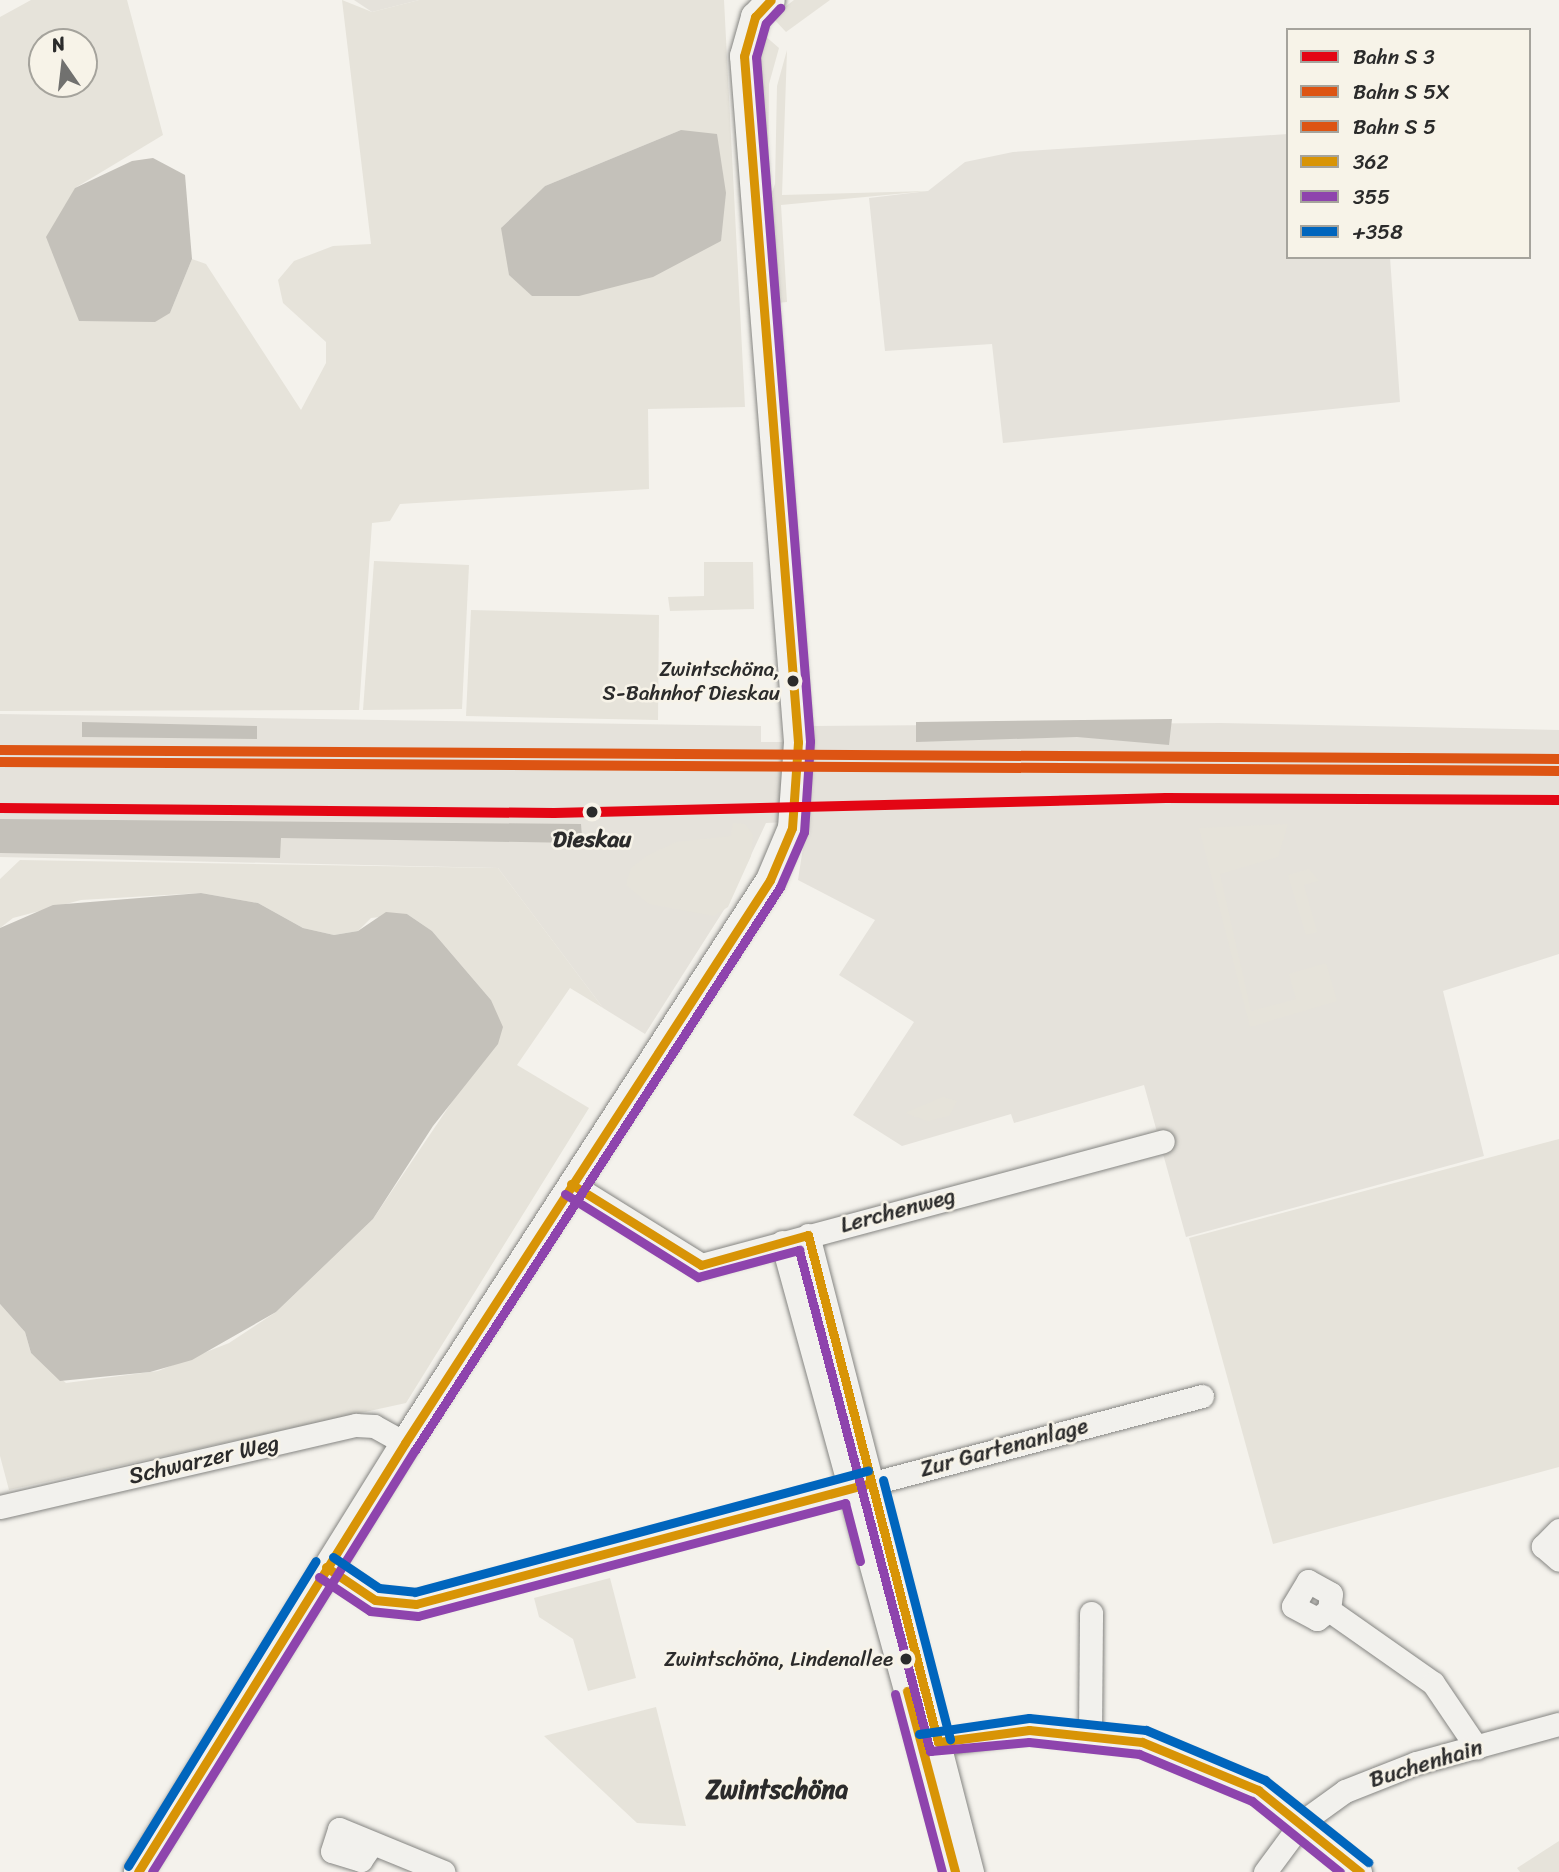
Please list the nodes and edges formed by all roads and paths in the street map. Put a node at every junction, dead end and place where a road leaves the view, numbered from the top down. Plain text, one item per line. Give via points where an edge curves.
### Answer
1 (763, 9) edge
2 (1163, 1141) dead end
3 (571, 1184) junction
4 (808, 1235) junction
5 (782, 1242) junction
6 (1202, 1396) dead end
7 (404, 1443) junction
8 (862, 1485) junction
9 (0, 1507) edge
10 (1559, 1530) edge
11 (1559, 1560) edge
12 (326, 1567) junction
13 (1329, 1610) dead end
14 (1091, 1613) dead end
15 (1559, 1724) edge
16 (1090, 1733) junction
17 (930, 1744) junction
18 (1477, 1748) junction
19 (1302, 1822) junction
20 (370, 1845) dead end
21 (138, 1872) edge
22 (444, 1872) edge
23 (955, 1872) edge
24 (972, 1872) edge
25 (1265, 1872) edge
26 (1360, 1872) edge

1 - 3 street via 744,56 799,797 782,856
2 - 4 street, Lerchenweg
3 - 5 street, Lerchenweg via 693,1263
3 - 7 street
4 - 5 street, Lerchenweg
4 - 8 street
5 - 8 street
6 - 8 street, Zur Gartenanlage
7 - 9 street, Schwarzer Weg via 374,1426 356,1425
7 - 12 street
8 - 12 street, Zur Gartenanlage via 416,1604 376,1600
8 - 17 street
10 - 11 street via 1543,1546
12 - 21 street
13 - 18 street via 1433,1683
14 - 16 street
15 - 18 street, Buchenhain
16 - 17 street via 992,1731
16 - 19 street via 1205,1764
17 - 23 street
17 - 24 street
18 - 19 street, Buchenhain via 1389,1772 1345,1791
19 - 25 street, Buchenhain
19 - 26 street
20 - 22 street

